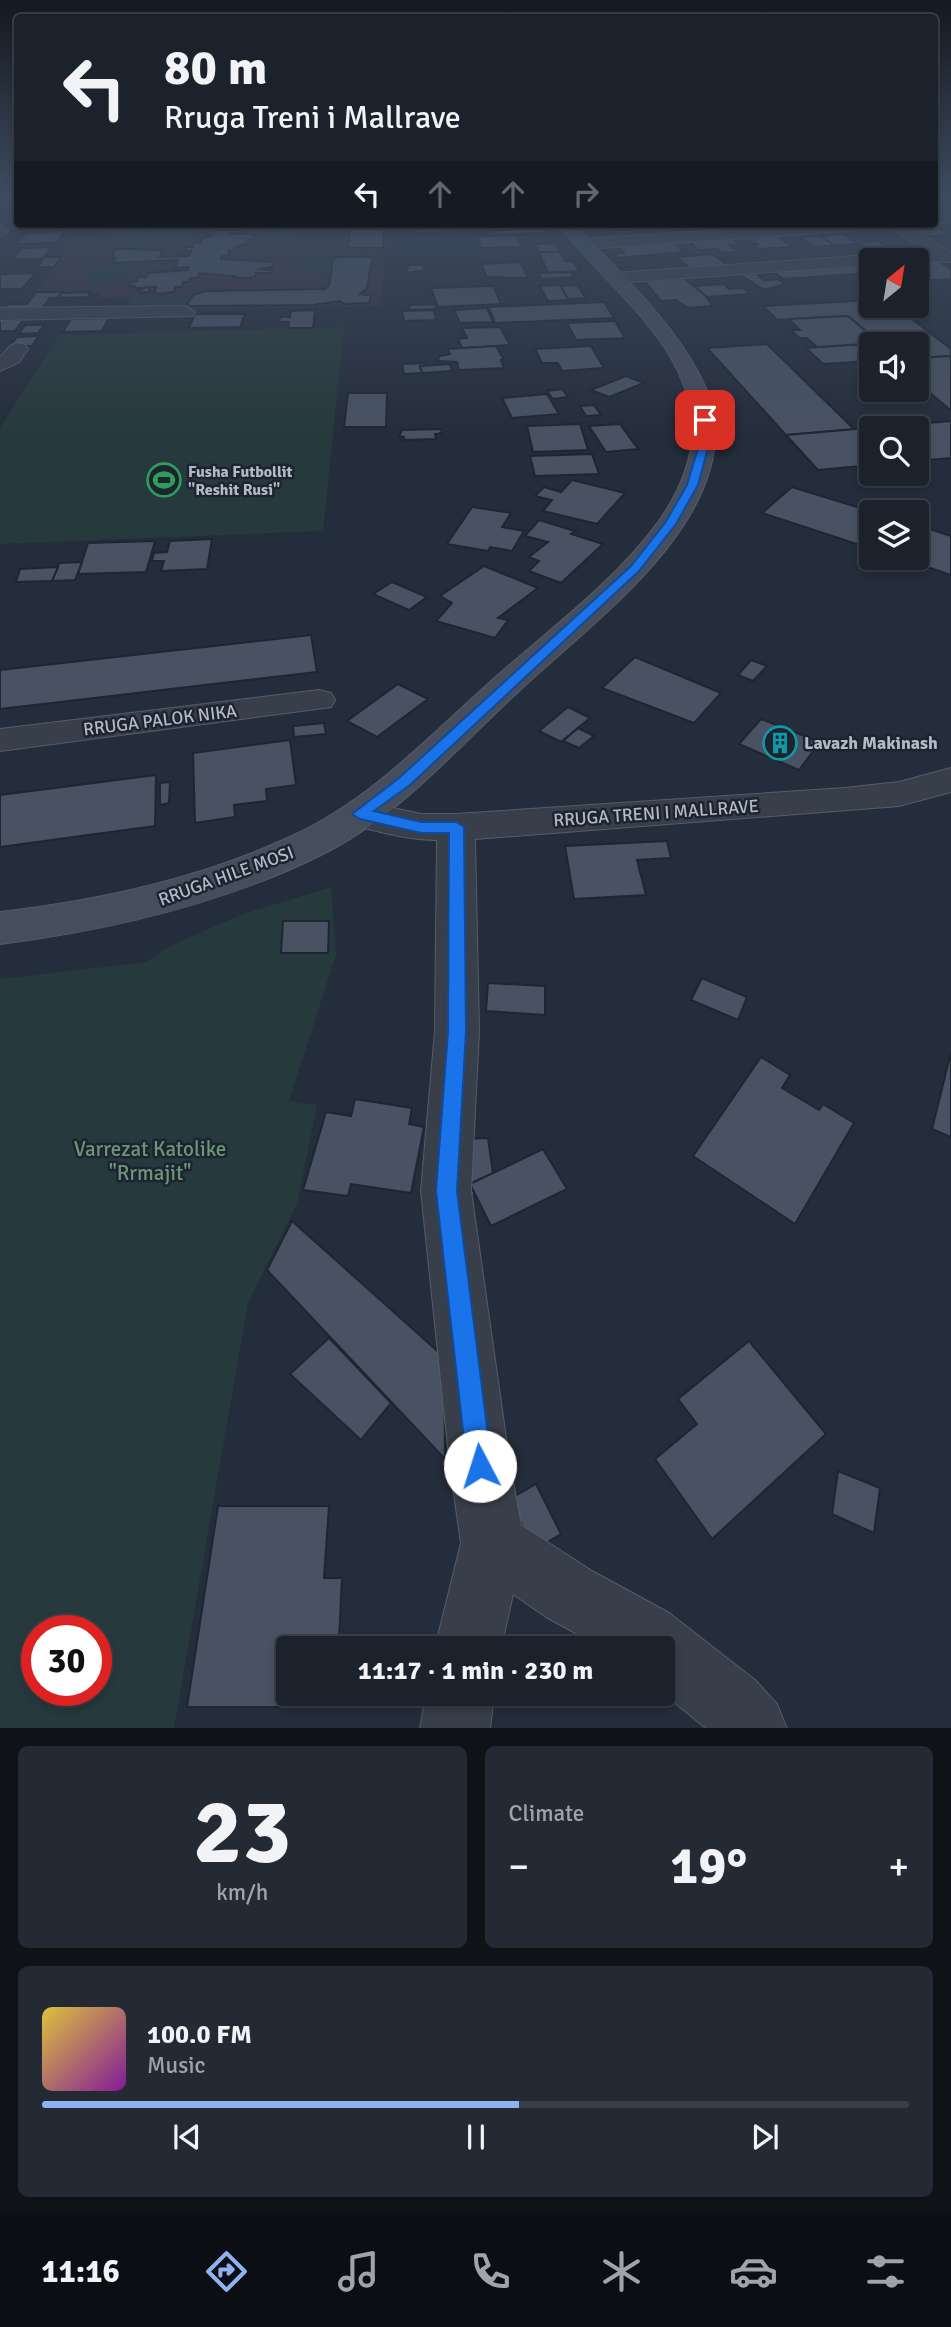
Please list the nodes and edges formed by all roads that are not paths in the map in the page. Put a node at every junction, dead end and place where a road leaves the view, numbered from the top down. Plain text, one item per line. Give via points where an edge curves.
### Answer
1 (613, 276) edge
2 (652, 276) edge
3 (615, 278) junction
4 (186, 312) dead end
5 (0, 314) edge
6 (18, 349) dead end
7 (0, 365) edge
8 (319, 700) dead end
9 (0, 740) edge
10 (951, 780) edge
11 (360, 814) junction
12 (456, 827) junction
13 (0, 928) edge
14 (493, 1543) junction
15 (471, 1636) edge
16 (646, 1636) edge
17 (675, 1659) edge
18 (458, 1706) edge
19 (455, 1728) edge
20 (752, 1728) edge

1 - 3 main road, RRUGA HILE MOSI
2 - 3 street
3 - 11 main road, RRUGA HILE MOSI via 667,337 700,398 705,420 703,448 692,485 670,524 635,569 405,781
4 - 5 street
6 - 7 street
8 - 9 street, RRUGA PALOK NIKA
10 - 12 street, RRUGA TRENI I MALLRAVE via 900,794 845,800
11 - 12 street, RRUGA TRENI I MALLRAVE via 421,827
11 - 13 main road, RRUGA HILE MOSI via 311,845 159,902
12 - 14 street via 457,1031 446,1191
14 - 15 street
14 - 16 street via 569,1594
17 - 20 street via 731,1704
18 - 19 street

